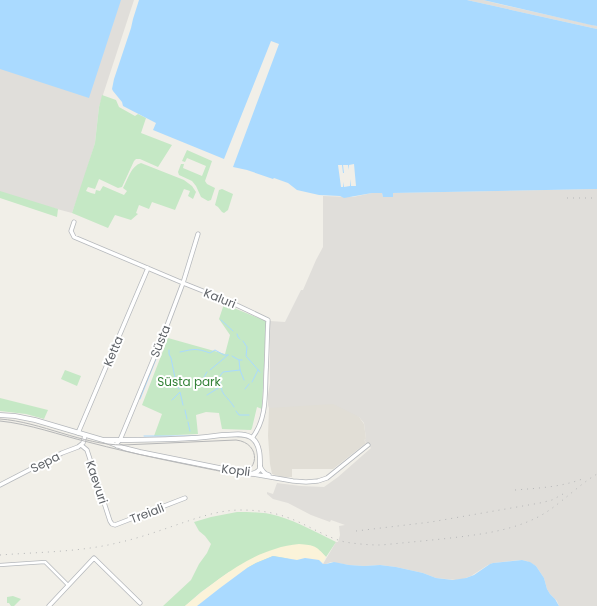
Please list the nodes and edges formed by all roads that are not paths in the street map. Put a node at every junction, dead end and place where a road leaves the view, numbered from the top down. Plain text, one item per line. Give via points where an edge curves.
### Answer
1 (74, 222) dead end
2 (198, 234) dead end
3 (148, 268) junction
4 (183, 284) junction
5 (0, 415) edge
6 (78, 433) junction
7 (85, 435) junction
8 (252, 438) junction
9 (103, 440) junction
10 (120, 440) junction
11 (81, 444) junction
12 (368, 445) dead end
13 (117, 446) junction
14 (260, 465) junction
15 (253, 474) junction
16 (278, 479) junction
17 (0, 485) edge
18 (185, 498) dead end
19 (110, 521) joint
20 (0, 565) edge
21 (68, 585) junction
22 (54, 601) junction
23 (140, 603) dead end
24 (49, 606) edge
25 (56, 606) edge

1 - 3 street, Kaluri via 71,231 74,236
2 - 4 street, Süsta
3 - 4 street, Kaluri
3 - 6 street, Ketta
4 - 8 street, Kaluri via 268,320 265,404 261,424
4 - 10 street, Süsta
5 - 6 street, Kopli via 24,418
6 - 7 street, Kopli
7 - 9 street, Kopli
7 - 11 street
8 - 10 street, Kopli via 241,434
8 - 14 street, Kopli via 258,445
9 - 10 street, Kopli
9 - 13 street, Kopli
10 - 13 street, Süsta
11 - 17 street, Sepa
11 - 19 street, Kaevuri via 87,450
12 - 16 street via 327,478 306,482
13 - 15 street, Kopli via 154,456
14 - 15 street, Kopli via 260,469
14 - 16 street via 265,474
15 - 16 street
18 - 19 street, Treiali via 115,525
20 - 21 street via 45,562
21 - 22 street
21 - 23 street via 94,558
22 - 24 street
22 - 25 street

